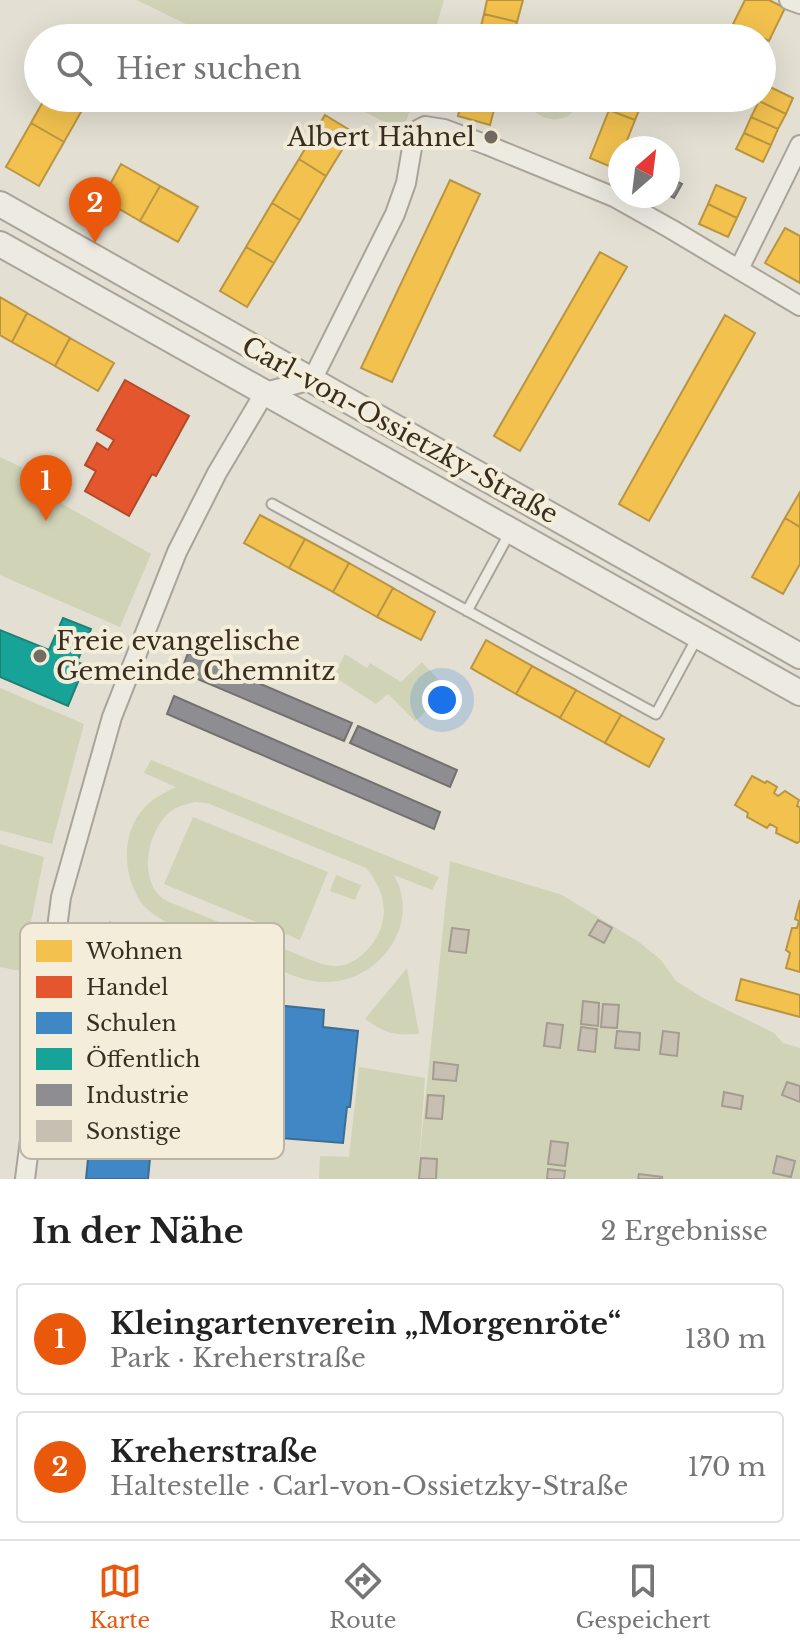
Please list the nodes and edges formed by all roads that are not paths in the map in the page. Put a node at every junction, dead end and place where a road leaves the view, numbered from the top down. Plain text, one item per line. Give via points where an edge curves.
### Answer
1 (789, 0) edge
2 (800, 4) edge
3 (800, 145) edge
4 (0, 204) edge
5 (0, 244) edge
6 (739, 269) junction
7 (800, 306) edge
8 (312, 380) junction
9 (265, 392) junction
10 (272, 504) dead end
11 (511, 531) junction
12 (467, 611) junction
13 (698, 636) junction
14 (800, 656) edge
15 (800, 693) edge
16 (58, 923) edge
17 (28, 1159) edge
18 (25, 1179) edge

1 - 2 street
3 - 6 street
4 - 8 street, Carl-von-Ossietzky-Straße
5 - 9 street, Carl-von-Ossietzky-Straße
6 - 7 street
6 - 8 street via 614,197 487,145 425,126 414,136 395,214
8 - 9 street
8 - 14 street, Carl-von-Ossietzky-Straße
9 - 11 street, Carl-von-Ossietzky-Straße
9 - 16 street via 177,552 112,717
10 - 12 lane
11 - 12 lane
11 - 13 street, Carl-von-Ossietzky-Straße
12 - 13 lane via 656,714
13 - 15 street, Carl-von-Ossietzky-Straße
17 - 18 street

